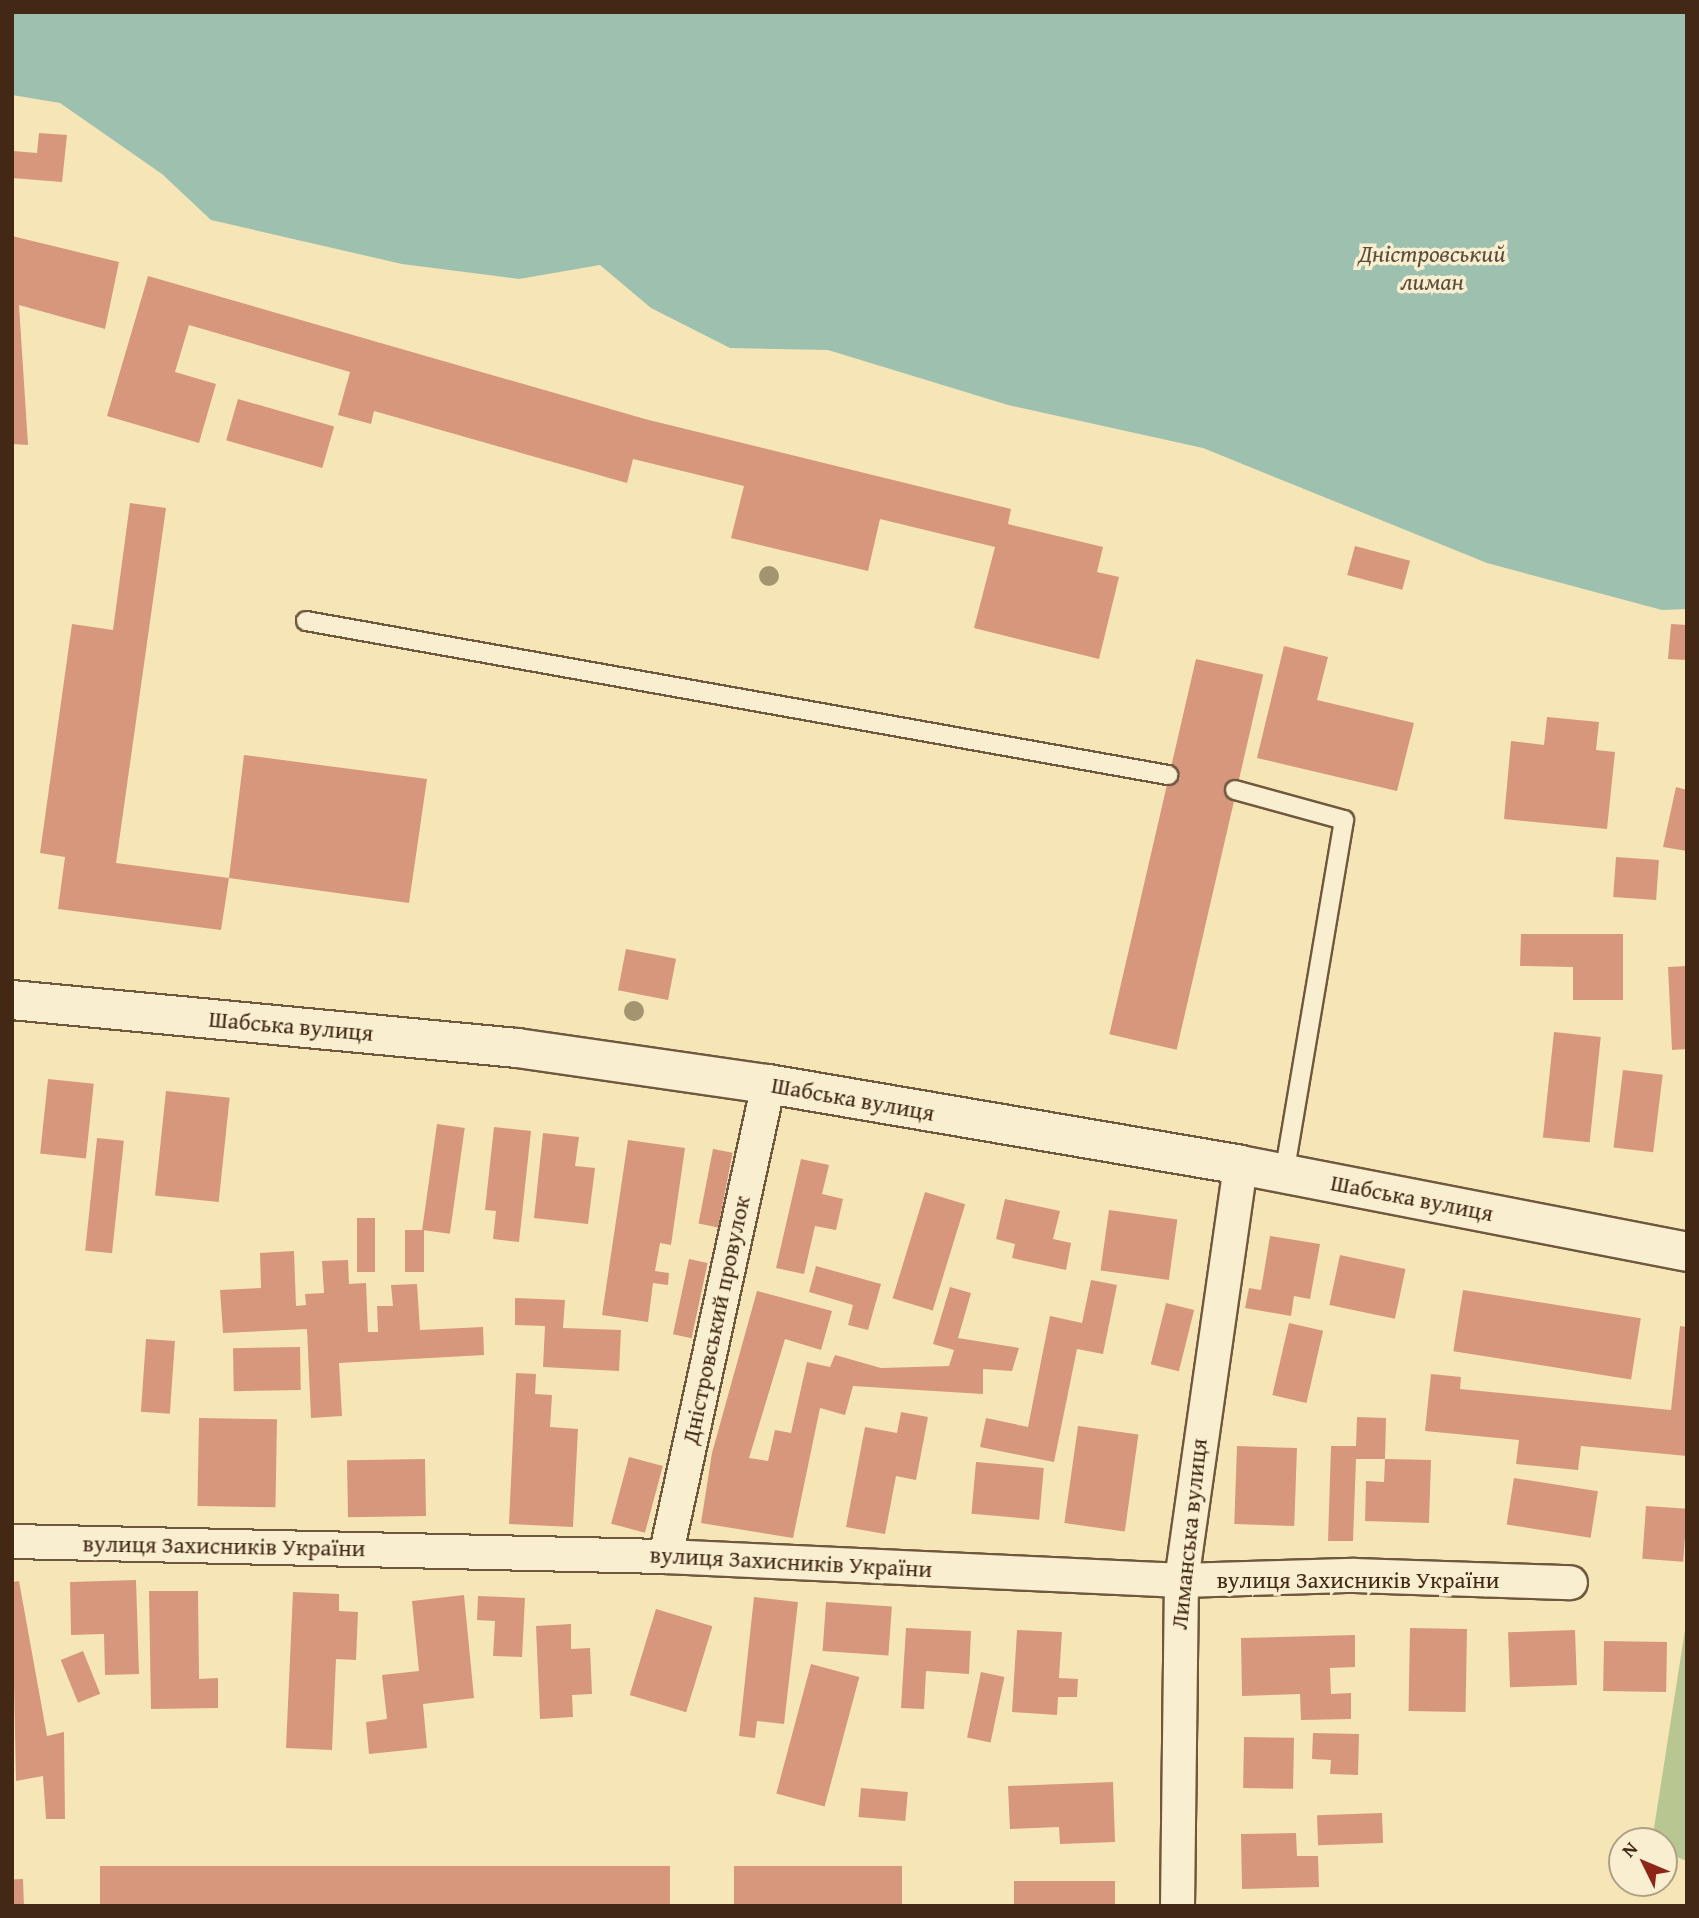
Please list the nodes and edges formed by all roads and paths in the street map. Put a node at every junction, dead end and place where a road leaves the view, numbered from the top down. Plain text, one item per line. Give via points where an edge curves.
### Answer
1 (306, 621) dead end
2 (1168, 775) dead end
3 (1236, 790) dead end
4 (12, 1000) edge
5 (768, 1084) junction
6 (1240, 1165) junction
7 (1284, 1174) junction
8 (1687, 1252) edge
9 (12, 1541) edge
10 (665, 1556) junction
11 (1181, 1580) junction
12 (1570, 1582) dead end
13 (1177, 1906) edge

1 - 2 lane
3 - 7 lane via 1344,820
4 - 5 main road, Шабська вулиця via 517,1048
5 - 6 main road, Шабська вулиця
5 - 10 street, Дністровський провулок
6 - 7 main road, Шабська вулиця
6 - 11 street, Лиманська вулиця
7 - 8 main road, Шабська вулиця
9 - 10 street, вулиця Захисників України
10 - 11 street, вулиця Захисників України
11 - 12 street, вулиця Захисників України via 1354,1575
11 - 13 street, Лиманська вулиця

